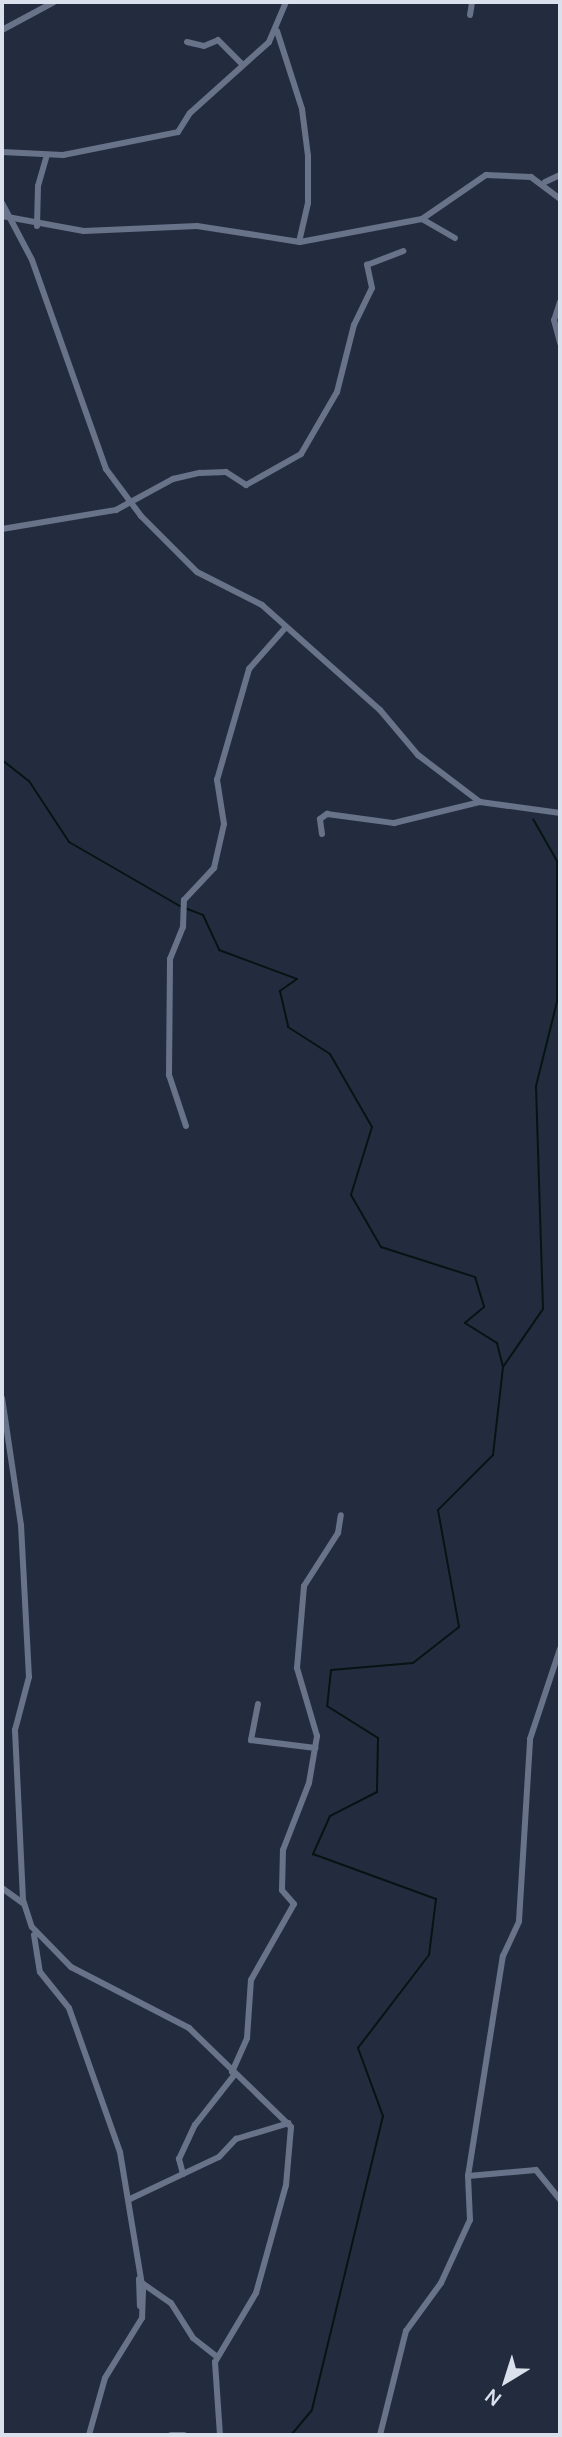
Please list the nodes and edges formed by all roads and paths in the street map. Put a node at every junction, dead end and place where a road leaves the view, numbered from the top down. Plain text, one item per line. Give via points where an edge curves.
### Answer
1 (54, 2) edge
2 (286, 2) edge
3 (472, 2) edge
4 (470, 15) dead end
5 (2, 30) edge
6 (277, 31) junction
7 (187, 42) dead end
8 (242, 64) junction
9 (2, 152) edge
10 (47, 155) junction
11 (560, 175) edge
12 (545, 182) junction
13 (560, 200) edge
14 (2, 203) edge
15 (2, 216) edge
16 (11, 217) junction
17 (422, 219) junction
18 (37, 226) junction
19 (455, 238) dead end
20 (299, 242) junction
21 (404, 251) dead end
22 (560, 302) edge
23 (560, 343) edge
24 (132, 503) junction
25 (2, 529) edge
26 (286, 627) junction
27 (480, 803) junction
28 (560, 813) edge
29 (323, 834) dead end
30 (186, 1126) dead end
31 (2, 1398) edge
32 (341, 1515) dead end
33 (560, 1649) edge
34 (258, 1704) dead end
35 (316, 1748) junction
36 (2, 1888) edge
37 (24, 1904) junction
38 (34, 1933) junction
39 (234, 2073) junction
40 (289, 2123) junction
41 (183, 2174) junction
42 (468, 2176) junction
43 (130, 2199) junction
44 (560, 2200) edge
45 (140, 2278) junction
46 (147, 2293) junction
47 (143, 2315) junction
48 (217, 2357) junction
49 (89, 2435) edge
50 (172, 2435) edge
51 (184, 2435) edge
52 (220, 2435) edge
53 (380, 2435) edge

1 - 5 street
2 - 6 street
3 - 4 street
6 - 8 street
6 - 20 street via 302,109 308,156 308,203
7 - 8 street via 200,46 218,40
8 - 10 street via 178,132
9 - 10 street
10 - 18 street via 38,186
11 - 12 street
12 - 13 street
12 - 17 street via 480,176
14 - 16 street
15 - 16 street
16 - 18 street
16 - 24 street via 106,469
17 - 19 street
17 - 20 street
18 - 20 street via 127,234 197,226
21 - 24 street via 367,265 372,288 354,325 337,392 301,454 250,484 226,472 200,473 173,479
22 - 23 street via 555,320
24 - 25 street
24 - 26 street via 197,572 255,600
26 - 27 street via 390,719 418,755
26 - 30 street via 249,669 217,780 224,824 214,868 184,900 183,927 170,959 169,1075
27 - 28 street
27 - 29 street via 394,823 327,814 320,819
31 - 37 street via 21,1525 29,1677 15,1726
32 - 35 street via 338,1532 304,1586 297,1664 317,1729
33 - 42 street via 530,1739 519,1921 503,1956
34 - 35 street via 251,1740
35 - 39 street via 283,1850 282,1890 294,1904 251,1980 247,2038
36 - 37 street
37 - 38 street
38 - 39 street via 71,1968 189,2028
38 - 43 street via 37,1964 71,2013
39 - 40 street
39 - 41 street via 195,2125 181,2153
40 - 41 street via 236,2139 219,2157
40 - 48 street via 286,2185 256,2293
41 - 43 street
42 - 44 street via 536,2170
42 - 53 street via 470,2220 445,2277 406,2331
43 - 45 street
45 - 46 street
45 - 47 street
46 - 47 street
46 - 48 street via 171,2303 193,2338
47 - 49 street via 104,2378
48 - 52 street
50 - 51 street

